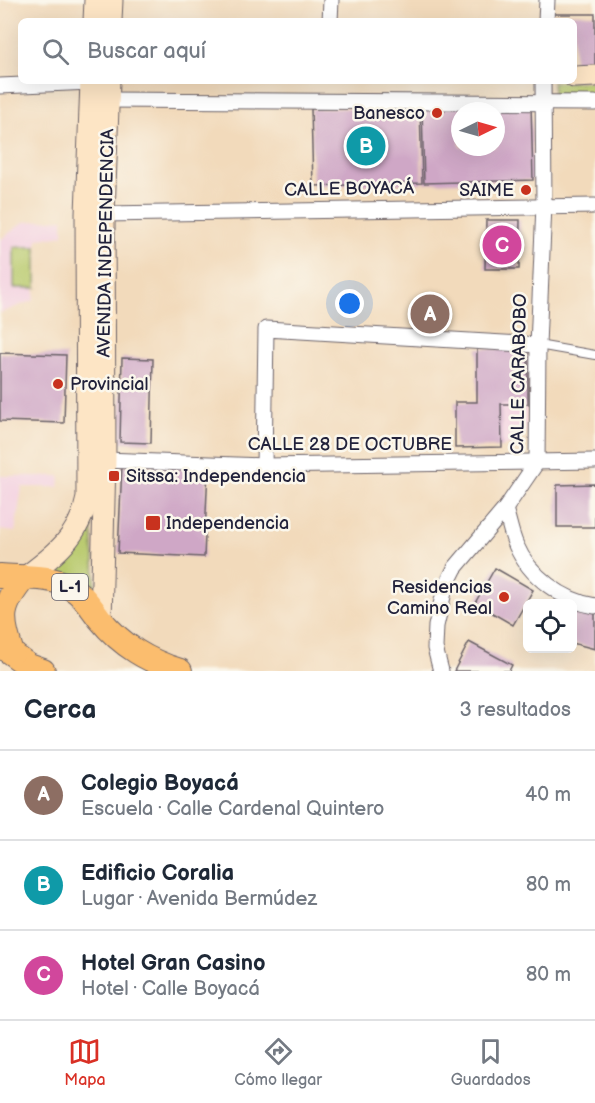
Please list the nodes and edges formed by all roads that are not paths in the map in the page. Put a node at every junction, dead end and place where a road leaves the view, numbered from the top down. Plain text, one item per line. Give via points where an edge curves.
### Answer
1 (95, 0) edge
2 (112, 0) edge
3 (331, 0) edge
4 (547, 0) edge
5 (94, 18) edge
6 (111, 18) edge
7 (330, 18) edge
8 (546, 18) edge
9 (595, 76) edge
10 (577, 77) edge
11 (543, 84) edge
12 (99, 85) edge
13 (0, 86) edge
14 (595, 103) edge
15 (543, 104) junction
16 (544, 205) junction
17 (595, 206) edge
18 (104, 214) junction
19 (538, 345) junction
20 (595, 355) edge
21 (105, 460) junction
22 (595, 461) edge
23 (537, 462) junction
24 (264, 465) junction
25 (505, 509) junction
26 (0, 576) edge
27 (24, 578) junction
28 (595, 606) edge
29 (101, 621) junction
30 (22, 661) edge
31 (180, 671) edge
32 (441, 671) edge

1 - 5 street
2 - 6 street
3 - 7 street
4 - 8 street
9 - 10 street
11 - 15 street, CALLE CARABOBO
12 - 13 street
12 - 15 street
12 - 18 street, AVENIDA INDEPENDENCIA
12 - 27 street, AVENIDA INDEPENDENCIA via 86,214 87,498 84,513 60,551
14 - 15 street
15 - 16 street, CALLE CARABOBO
16 - 17 street, CALLE BOYACÁ
16 - 18 street, CALLE BOYACÁ
16 - 19 street, CALLE CARABOBO
18 - 21 street, AVENIDA INDEPENDENCIA
19 - 20 lane
19 - 23 street, CALLE CARABOBO
19 - 24 street via 266,329
21 - 24 street, CALLE 28 DE OCTUBRE
21 - 29 street, AVENIDA INDEPENDENCIA
22 - 23 street, CALLE 28 DE OCTUBRE
23 - 24 street, CALLE 28 DE OCTUBRE
23 - 25 street, CALLE CARABOBO
25 - 28 street via 517,547 537,575 578,603
25 - 32 street, CALLE CARABOBO via 455,568 445,588 436,626 435,648
26 - 27 main road, L-1
27 - 29 main road, L-1 via 67,585 83,596
27 - 30 main road via 11,593 1,625
29 - 31 main road, L-1 via 144,658

